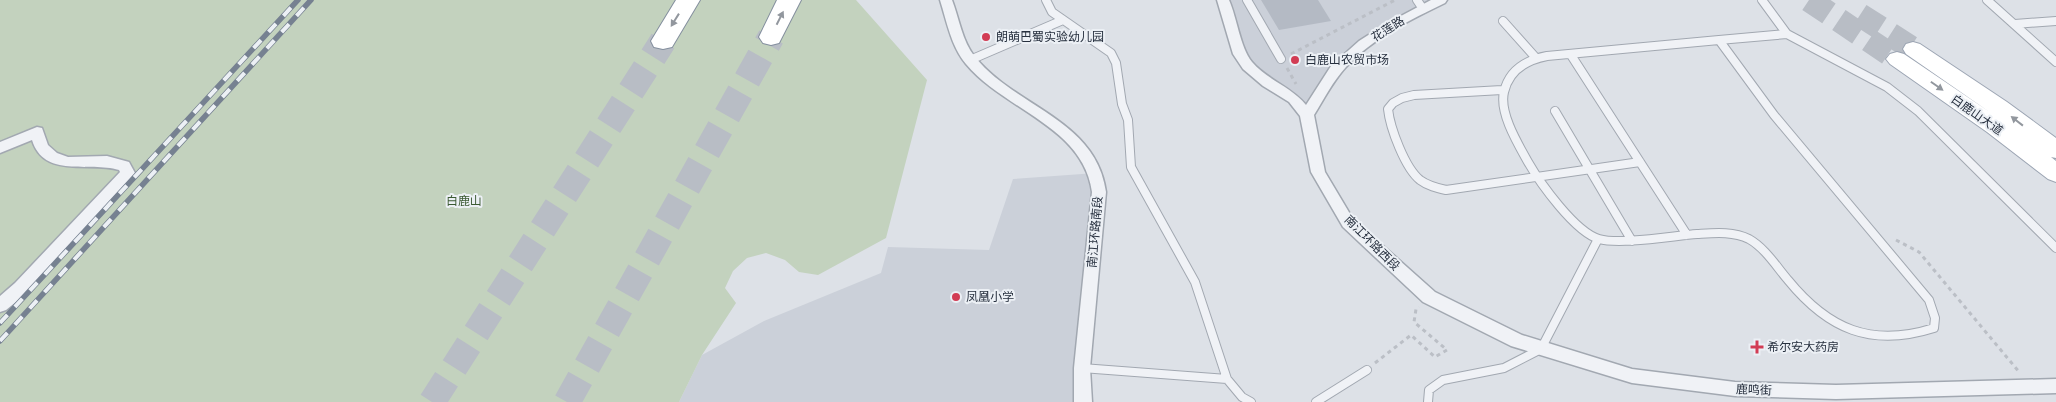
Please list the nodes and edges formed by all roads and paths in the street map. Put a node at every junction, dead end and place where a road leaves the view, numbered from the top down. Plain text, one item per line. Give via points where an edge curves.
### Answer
1 (688, 0) edge
2 (789, 0) edge
3 (946, 0) edge
4 (1046, 0) edge
5 (1222, 0) edge
6 (1246, 0) edge
7 (1395, 0) edge
8 (1441, 0) edge
9 (1762, 0) edge
10 (1987, 0) edge
11 (1420, 4) edge
12 (1064, 20) junction
13 (2056, 21) edge
14 (1503, 22) dead end
15 (2015, 24) junction
16 (1787, 34) junction
17 (771, 37) tunnel mouth
18 (1719, 40) junction
19 (662, 41) tunnel mouth
20 (1571, 55) junction
21 (1536, 58) junction
22 (1281, 59) junction
23 (970, 60) junction
24 (2056, 62) edge
25 (1502, 90) junction
26 (1555, 111) dead end
27 (1307, 115) junction
28 (0, 148) edge
29 (2056, 150) edge
30 (1640, 162) junction
31 (1590, 170) junction
32 (2056, 173) edge
33 (1538, 177) junction
34 (1687, 236) junction
35 (1598, 239) junction
36 (1893, 239) dead end
37 (1632, 241) junction
38 (2056, 248) edge
39 (1429, 297) junction
40 (0, 305) edge
41 (1517, 342) joint
42 (1541, 349) junction
43 (1082, 368) junction
44 (1367, 370) joint
45 (1227, 379) junction
46 (2056, 386) edge
47 (2032, 387) junction
48 (1839, 397) edge
49 (1083, 402) edge
50 (1251, 402) edge
51 (1316, 402) edge
52 (1428, 402) edge

1 -> 19 highway
17 -> 2 highway
3 - 23 street via 960,42
4 - 12 lane via 1052,12
5 - 27 street via 1240,54 1248,66 1294,99
6 - 22 lane
7 - 22 path
8 - 11 street, 花莲路
9 - 16 lane
10 - 15 lane
11 - 27 street, 花莲路 via 1341,65
12 - 23 lane
12 - 45 lane via 1103,46 1116,63 1120,97 1128,120 1131,167 1195,282
13 - 15 lane
14 - 21 lane
15 - 24 lane
16 - 18 lane
16 - 38 lane via 1887,87 1918,111
18 - 20 lane
18 - 34 lane via 1774,115 1929,300 1935,318 1934,328 1920,334 1883,335 1837,325 1813,308 1764,251 1747,238 1725,232
20 - 21 lane
20 - 30 lane
21 - 25 lane via 1507,78
22 - 27 path via 1304,96
23 - 43 street, 南江环路南段 via 991,80 1066,134 1085,153 1096,172 1099,192
25 - 33 lane via 1510,130
25 - 33 lane via 1408,96 1393,103 1388,109 1389,118 1410,170 1433,188 1446,190
26 - 31 lane
27 - 39 street, 南江环路西段 via 1318,172 1348,223
28 - 40 street via 37,132 42,148 52,157 68,162 107,161 124,166 128,173 21,288
29 -> 32 main road, 白鹿山大道 via 1999,107 1905,54
30 - 31 lane
30 - 34 lane
31 - 33 lane
31 - 37 lane
33 - 35 lane via 1577,224
34 - 37 lane
35 - 37 lane
35 - 42 lane
36 - 47 path via 1919,252
39 - 41 street, 南江环路西段
39 - 44 path via 1416,309 1414,322 1447,350 1435,356 1411,335
41 - 42 street, 鹿鸣街
42 - 48 street, 鹿鸣街 via 1632,376 1735,389
42 - 52 lane via 1504,368 1443,380 1429,390
43 - 45 lane
43 - 49 street, 南江环路南段
44 - 51 lane
45 - 50 lane via 1242,397
46 - 47 street, 鹿鸣街
47 - 48 street, 鹿鸣街

